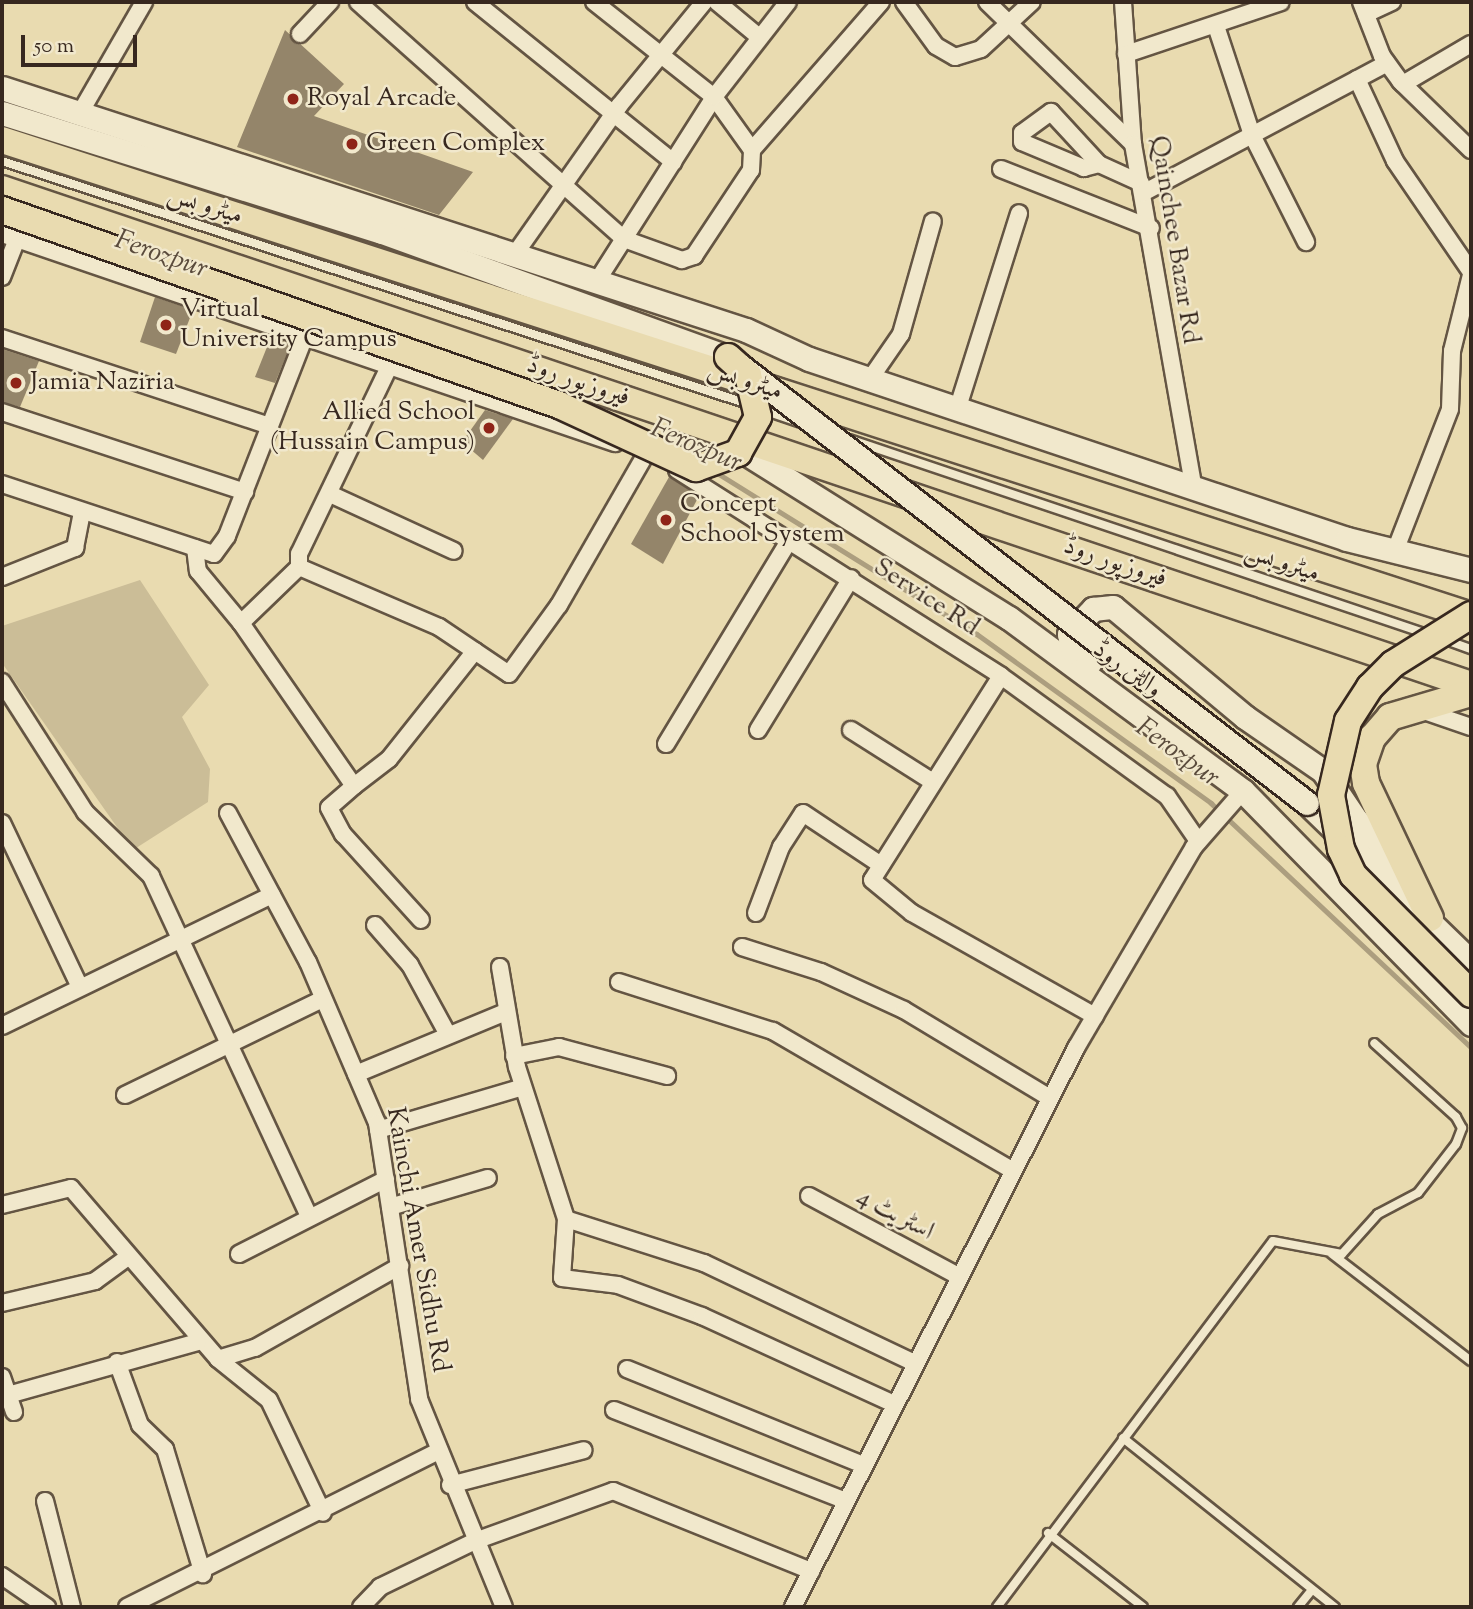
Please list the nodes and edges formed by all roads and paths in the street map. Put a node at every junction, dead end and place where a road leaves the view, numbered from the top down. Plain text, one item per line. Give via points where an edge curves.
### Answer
1 (144, 2) edge
2 (330, 2) edge
3 (358, 2) edge
4 (475, 2) edge
5 (594, 2) edge
6 (704, 2) edge
7 (717, 2) edge
8 (787, 2) edge
9 (881, 2) edge
10 (904, 2) edge
11 (987, 2) edge
12 (1032, 2) edge
13 (1123, 2) edge
14 (1281, 2) edge
15 (1392, 2) edge
16 (1364, 8) edge
17 (1010, 23) junction
18 (1216, 26) junction
19 (300, 34) dead end
20 (758, 36) junction
21 (1471, 44) edge
22 (1126, 54) junction
23 (660, 55) junction
24 (1387, 63) junction
25 (1357, 79) junction
26 (1403, 84) junction
27 (2, 88) edge
28 (714, 97) junction
29 (2, 113) edge
30 (80, 113) junction
31 (613, 115) junction
32 (1471, 126) edge
33 (1252, 135) junction
34 (1457, 137) junction
35 (2, 140) edge
36 (1133, 144) junction
37 (752, 150) junction
38 (1471, 150) edge
39 (2, 161) edge
40 (673, 162) junction
41 (1099, 164) junction
42 (1001, 169) dead end
43 (563, 186) junction
44 (1142, 188) junction
45 (2, 189) edge
46 (2, 210) edge
47 (1020, 213) dead end
48 (933, 221) dead end
49 (1151, 229) junction
50 (9, 236) edge
51 (624, 239) junction
52 (1306, 243) dead end
53 (515, 254) junction
54 (1471, 274) edge
55 (2, 277) edge
56 (597, 281) junction
57 (304, 336) junction
58 (2, 338) edge
59 (728, 357) junction
60 (390, 365) junction
61 (870, 379) junction
62 (958, 407) junction
63 (2, 412) edge
64 (700, 424) junction
65 (270, 426) junction
66 (646, 454) junction
67 (2, 484) edge
68 (1193, 484) junction
69 (245, 492) junction
70 (330, 494) junction
71 (82, 512) junction
72 (790, 539) junction
73 (195, 548) junction
74 (454, 551) dead end
75 (1395, 551) junction
76 (299, 567) junction
77 (1471, 570) edge
78 (2, 577) edge
79 (851, 578) junction
80 (1471, 615) edge
81 (241, 623) junction
82 (1471, 649) edge
83 (475, 651) junction
84 (1001, 676) junction
85 (2, 682) edge
86 (1471, 685) edge
87 (1471, 693) edge
88 (1412, 707) junction
89 (1471, 727) edge
90 (758, 730) dead end
91 (851, 730) dead end
92 (666, 744) dead end
93 (1204, 762) junction
94 (933, 782) junction
95 (354, 786) junction
96 (1243, 792) junction
97 (228, 813) dead end
98 (2, 823) edge
99 (1198, 841) junction
100 (881, 866) junction
101 (1410, 873) junction
102 (272, 895) junction
103 (756, 913) dead end
104 (1430, 918) junction
105 (421, 920) dead end
106 (375, 925) dead end
107 (177, 939) junction
108 (742, 947) dead end
109 (1471, 962) edge
110 (500, 967) dead end
111 (619, 982) dead end
112 (80, 987) junction
113 (1471, 994) edge
114 (323, 999) junction
115 (506, 1012) junction
116 (1095, 1016) junction
117 (1471, 1024) edge
118 (2, 1026) edge
119 (447, 1033) junction
120 (1374, 1043) dead end
121 (225, 1044) junction
122 (514, 1056) junction
123 (356, 1074) junction
124 (667, 1076) dead end
125 (523, 1087) junction
126 (125, 1094) dead end
127 (1049, 1098) junction
128 (378, 1130) junction
129 (1012, 1170) junction
130 (488, 1178) dead end
131 (386, 1179) junction
132 (809, 1196) dead end
133 (2, 1205) edge
134 (390, 1207) junction
135 (309, 1216) junction
136 (566, 1219) junction
137 (239, 1254) dead end
138 (1332, 1254) junction
139 (128, 1257) junction
140 (400, 1266) junction
141 (958, 1276) junction
142 (2, 1303) edge
143 (198, 1342) junction
144 (218, 1359) junction
145 (1471, 1361) edge
146 (117, 1362) junction
147 (915, 1363) junction
148 (627, 1369) dead end
149 (2, 1377) edge
150 (8, 1395) junction
151 (894, 1404) junction
152 (614, 1410) dead end
153 (14, 1412) dead end
154 (1123, 1438) junction
155 (584, 1450) dead end
156 (436, 1452) junction
157 (864, 1465) junction
158 (450, 1485) junction
159 (46, 1501) dead end
160 (846, 1501) junction
161 (323, 1513) junction
162 (1048, 1533) junction
163 (475, 1541) junction
164 (811, 1571) junction
165 (203, 1574) junction
166 (2, 1576) edge
167 (1312, 1590) junction
168 (47, 1607) edge
169 (72, 1607) edge
170 (127, 1607) edge
171 (360, 1607) edge
172 (504, 1607) edge
173 (793, 1607) edge
174 (997, 1607) edge
175 (1143, 1607) edge
176 (1298, 1607) edge
177 (1335, 1607) edge

1 - 30 street
2 - 19 street
3 - 43 street
4 - 31 street
5 - 23 street
6 - 23 street
7 - 20 street
8 - 20 street
9 - 37 street
10 - 17 street via 936,46 955,57 968,57
11 - 17 street
12 - 17 street
13 - 22 street, Qainchee Bazar Rd
14 - 18 street
15 - 16 street
16 - 24 street
17 - 36 street
18 - 22 street
18 - 33 street
20 - 28 street
21 - 26 street
22 - 36 street, Qainchee Bazar Rd
23 - 28 street
23 - 31 street
24 - 25 street
24 - 26 street
25 - 33 street
25 - 54 street via 1395,161
26 - 34 street
27 - 30 main road
28 - 37 street
28 - 40 street
29 - 59 main road via 382,232
30 - 53 main road
31 - 40 street
31 - 43 street
32 - 34 street
33 - 44 street
33 - 52 street
34 - 38 street
35 - 80 main road, فیروزپور روڈ
36 - 44 street, Qainchee Bazar Rd
37 - 51 street via 751,170 694,256 682,260
39 - 82 lane, میٹرو بس via 639,367
40 - 51 street
41 - 41 street via 1051,112 1022,133 1022,142 1084,168
41 - 44 street
42 - 49 street
43 - 51 street
43 - 53 street
44 - 49 street, Qainchee Bazar Rd
45 - 64 main road, فیروزپور روڈ
46 - 59 main road, bridge via 559,405 696,468 738,453 758,417 748,375
47 - 62 street
48 - 61 street via 901,334
49 - 68 street, Qainchee Bazar Rd
50 - 55 street
50 - 57 street, Service Rd
51 - 56 street
53 - 56 main road
54 - 75 street via 1452,351 1450,410
56 - 61 main road
57 - 60 street, Service Rd
57 - 65 street
58 - 65 street
59 - 104 main road, bridge via 1307,803
60 - 66 street, Service Rd
60 - 70 street
61 - 62 main road
62 - 68 main road
63 - 69 street
64 - 86 main road, فیروزپور روڈ
64 - 93 main road, والٹن روڈ via 1009,618
65 - 69 street
66 - 72 street, Service Rd
66 - 83 street via 559,605 509,674
67 - 71 street
68 - 75 main road
69 - 73 street via 220,550
70 - 74 street
70 - 76 street via 299,554
71 - 73 street
71 - 78 street via 75,548
72 - 79 street, Service Rd
72 - 92 street
73 - 81 street via 198,571
75 - 77 main road
76 - 81 street
76 - 83 street via 439,627
79 - 84 street, Service Rd
79 - 90 street
80 - 113 main road, bridge via 1370,687 1348,721 1331,795 1341,849 1353,875
81 - 95 street
83 - 95 street via 389,759
84 - 94 street
84 - 99 street, Service Rd via 1167,796
85 - 107 street via 85,812 151,876
87 - 88 main road
88 - 89 street
88 - 101 main road via 1390,717 1372,738 1363,764 1366,783
91 - 94 street
93 - 96 main road, والٹن روڈ
93 - 101 main road via 1203,744 1072,649 1069,634 1083,615 1113,607 1245,717 1314,763 1365,831
94 - 100 street
95 - 105 street via 329,808 343,834
96 - 99 street
96 - 117 main road, والٹن روڈ
97 - 102 street, Kainchi Amer Sidhu Rd
98 - 112 street
99 - 116 street
100 - 103 street via 803,813 781,848
100 - 116 street via 872,880 912,913
101 - 104 main road
102 - 107 street
102 - 114 street, Kainchi Amer Sidhu Rd
104 - 109 main road
106 - 119 street via 410,965
107 - 112 street
107 - 121 street
108 - 127 street via 821,972 904,1010
110 - 115 street
111 - 129 street via 773,1031
112 - 118 street
114 - 121 street
114 - 123 street, Kainchi Amer Sidhu Rd
115 - 119 street
115 - 122 street
116 - 127 street
119 - 123 street
120 - 138 lane via 1456,1117 1461,1133 1418,1192 1378,1214 1351,1248
121 - 126 street
121 - 135 street
122 - 124 street via 559,1047
122 - 125 street
123 - 128 street, Kainchi Amer Sidhu Rd
125 - 128 street
125 - 136 street
127 - 129 street
128 - 131 street, Kainchi Amer Sidhu Rd
129 - 141 street
130 - 134 street
131 - 134 street, Kainchi Amer Sidhu Rd
131 - 135 street
132 - 141 street, اسٹریٹ 4
133 - 139 street via 71,1188
134 - 140 street, Kainchi Amer Sidhu Rd
135 - 137 street
136 - 147 street via 704,1264
136 - 151 street via 562,1278 618,1285 690,1312
138 - 145 lane
138 - 154 lane via 1273,1241
139 - 142 street via 95,1281
139 - 143 street
140 - 144 street via 254,1348
140 - 156 street, Kainchi Amer Sidhu Rd via 419,1399
141 - 147 street
143 - 144 street
143 - 146 street
144 - 161 street via 268,1400
146 - 150 street
146 - 165 street via 140,1425 165,1449
147 - 151 street
148 - 157 street
149 - 150 street
150 - 153 street
151 - 157 street
152 - 160 street
154 - 162 lane
154 - 167 lane
155 - 158 street
156 - 158 street, Kainchi Amer Sidhu Rd
156 - 161 street
157 - 160 street
158 - 163 street, Kainchi Amer Sidhu Rd
159 - 169 street
160 - 164 street
161 - 165 street
162 - 174 lane
162 - 175 lane
163 - 164 street via 613,1491
163 - 171 street via 380,1587
163 - 172 street, Kainchi Amer Sidhu Rd
164 - 173 street
165 - 170 street
166 - 168 street
167 - 176 lane
167 - 177 lane

